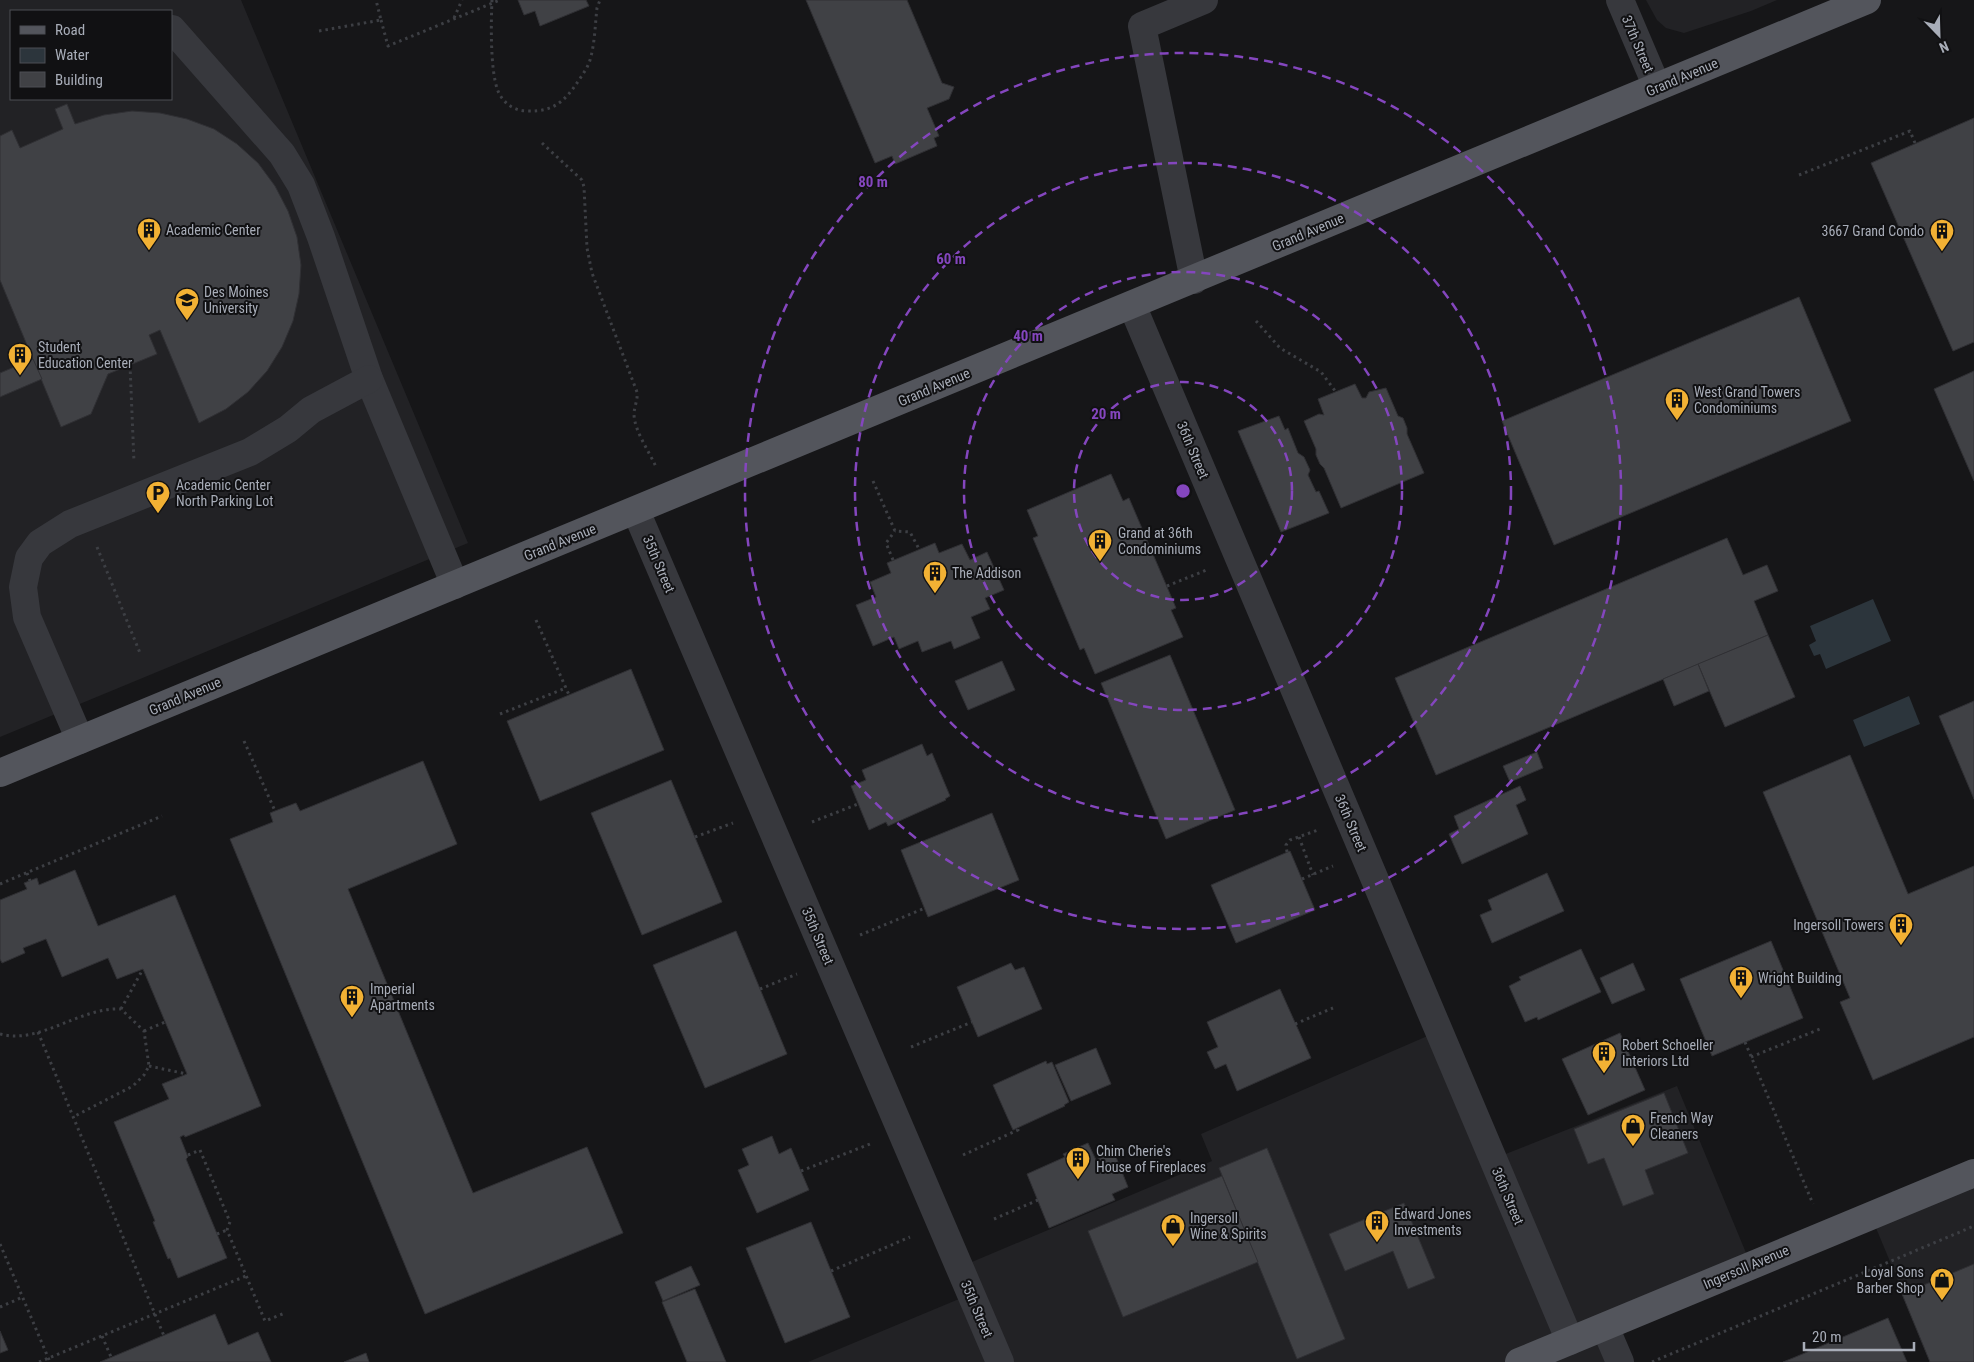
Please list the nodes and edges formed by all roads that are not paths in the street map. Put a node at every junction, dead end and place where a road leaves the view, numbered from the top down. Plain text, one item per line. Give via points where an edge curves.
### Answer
1 (1204, 0) edge
2 (1620, 0) edge
3 (1867, 0) edge
4 (172, 29) edge
5 (1656, 87) junction
6 (1194, 280) junction
7 (1132, 305) junction
8 (369, 379) junction
9 (636, 511) junction
10 (455, 585) junction
11 (80, 740) junction
12 (0, 773) edge
13 (1974, 1173) edge
14 (1605, 1327) junction
15 (1570, 1341) junction
16 (1000, 1362) edge
17 (1519, 1362) edge
18 (1620, 1362) edge

1 - 6 street via 1142,26
2 - 5 street, 37th Street
3 - 5 main road, Grand Avenue
4 - 8 street via 282,154 301,185
5 - 6 main road, Grand Avenue
6 - 7 main road, Grand Avenue
7 - 9 main road, Grand Avenue
7 - 15 street, 36th Street
8 - 10 street
8 - 11 street via 311,410 288,429 250,452 70,524 40,543 29,558 23,587 27,616
9 - 10 main road, Grand Avenue
9 - 16 street, 35th Street
10 - 11 main road, Grand Avenue
11 - 12 main road, Grand Avenue
13 - 14 main road, Ingersoll Avenue
14 - 15 main road, Ingersoll Avenue
14 - 18 street
15 - 17 main road, Ingersoll Avenue

